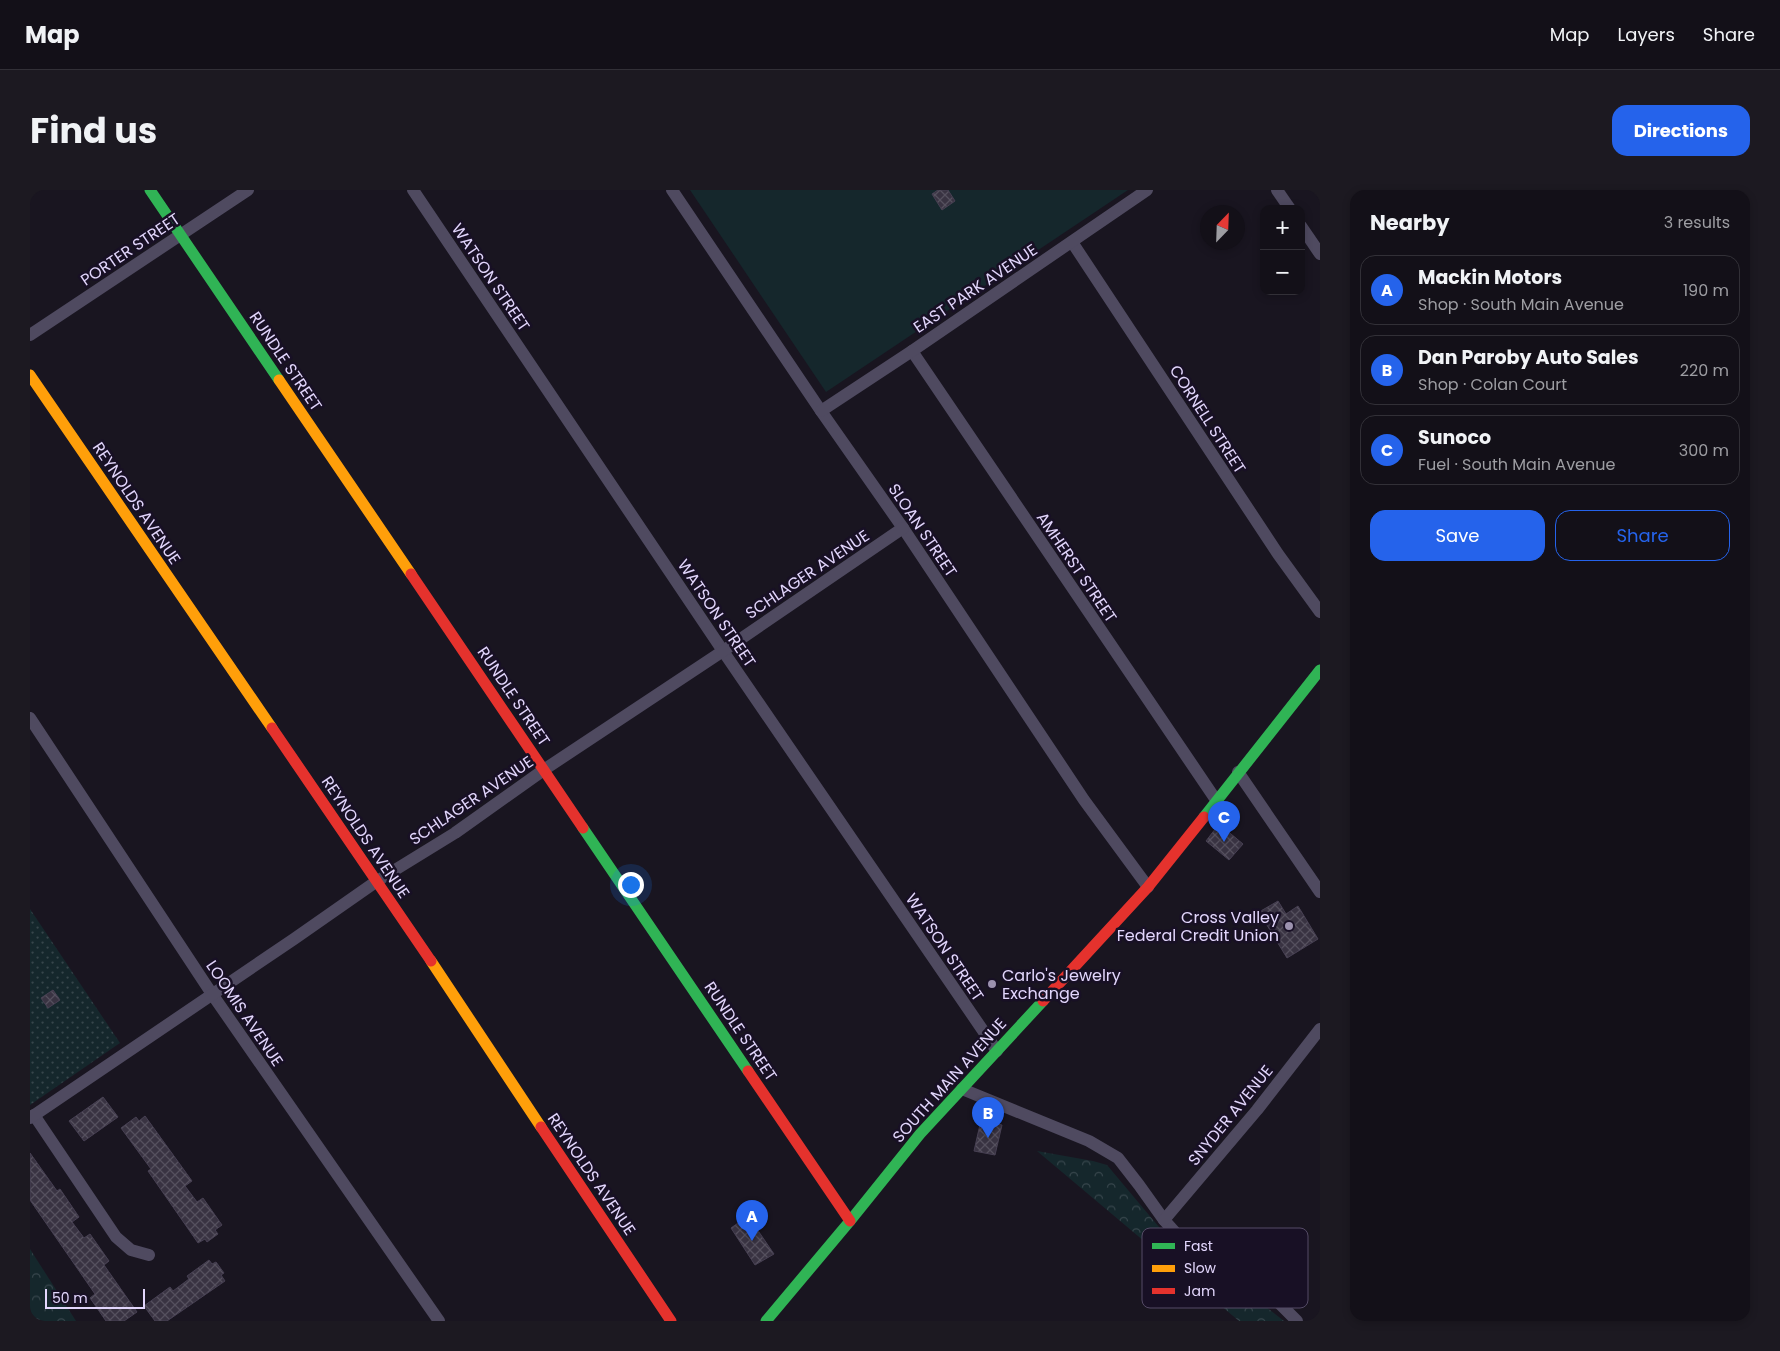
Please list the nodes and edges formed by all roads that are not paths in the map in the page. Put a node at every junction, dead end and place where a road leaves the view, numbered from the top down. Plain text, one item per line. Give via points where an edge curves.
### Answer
1 (150, 190) edge
2 (248, 190) edge
3 (413, 190) edge
4 (672, 190) edge
5 (1147, 190) edge
6 (1277, 190) edge
7 (1287, 205) edge
8 (1305, 232) edge
9 (180, 235) junction
10 (1072, 242) junction
11 (1320, 254) edge
12 (30, 335) edge
13 (912, 351) junction
14 (30, 375) edge
15 (821, 411) junction
16 (903, 528) junction
17 (1320, 612) edge
18 (723, 651) junction
19 (1320, 670) edge
20 (30, 718) edge
21 (545, 770) junction
22 (1238, 772) junction
23 (1216, 800) junction
24 (376, 882) junction
25 (1148, 886) junction
26 (1320, 892) edge
27 (212, 994) junction
28 (1320, 1029) edge
29 (997, 1051) junction
30 (962, 1089) junction
31 (32, 1117) edge
32 (1164, 1220) junction
33 (850, 1221) junction
34 (1171, 1228) edge
35 (148, 1254) dead end
36 (1284, 1308) edge
37 (439, 1321) edge
38 (671, 1321) edge
39 (766, 1321) edge
40 (1297, 1321) edge

1 - 9 street, RUNDLE STREET
2 - 9 street, PORTER STREET
3 - 18 street, WATSON STREET
4 - 15 street, SLOAN STREET
5 - 10 street, EAST PARK AVENUE
6 - 7 street
8 - 11 street
9 - 12 street, PORTER STREET
9 - 21 street, RUNDLE STREET
10 - 13 street, EAST PARK AVENUE
10 - 17 street, CORNELL STREET via 1278,554
13 - 15 street, EAST PARK AVENUE
13 - 23 street, AMHERST STREET
14 - 24 street, REYNOLDS AVENUE
15 - 16 street, SLOAN STREET
16 - 18 street, SCHLAGER AVENUE
16 - 25 street, SLOAN STREET via 1084,800
18 - 21 street, SCHLAGER AVENUE
18 - 29 street, WATSON STREET
19 - 22 street, SOUTH MAIN AVENUE
20 - 27 street, LOOMIS AVENUE
21 - 24 street, SCHLAGER AVENUE via 455,833
21 - 33 street, RUNDLE STREET
22 - 23 street, SOUTH MAIN AVENUE
22 - 26 street
23 - 25 street, SOUTH MAIN AVENUE
24 - 27 street, SCHLAGER AVENUE
24 - 38 street, REYNOLDS AVENUE
25 - 29 street, SOUTH MAIN AVENUE
27 - 31 street, SCHLAGER AVENUE
27 - 37 street, LOOMIS AVENUE
28 - 32 street, SNYDER AVENUE
29 - 30 street, SOUTH MAIN AVENUE
30 - 32 street via 1089,1141 1118,1158
30 - 33 street, SOUTH MAIN AVENUE via 920,1134
31 - 35 street via 116,1238 131,1250
32 - 34 street
33 - 39 street, SOUTH MAIN AVENUE
36 - 40 street

